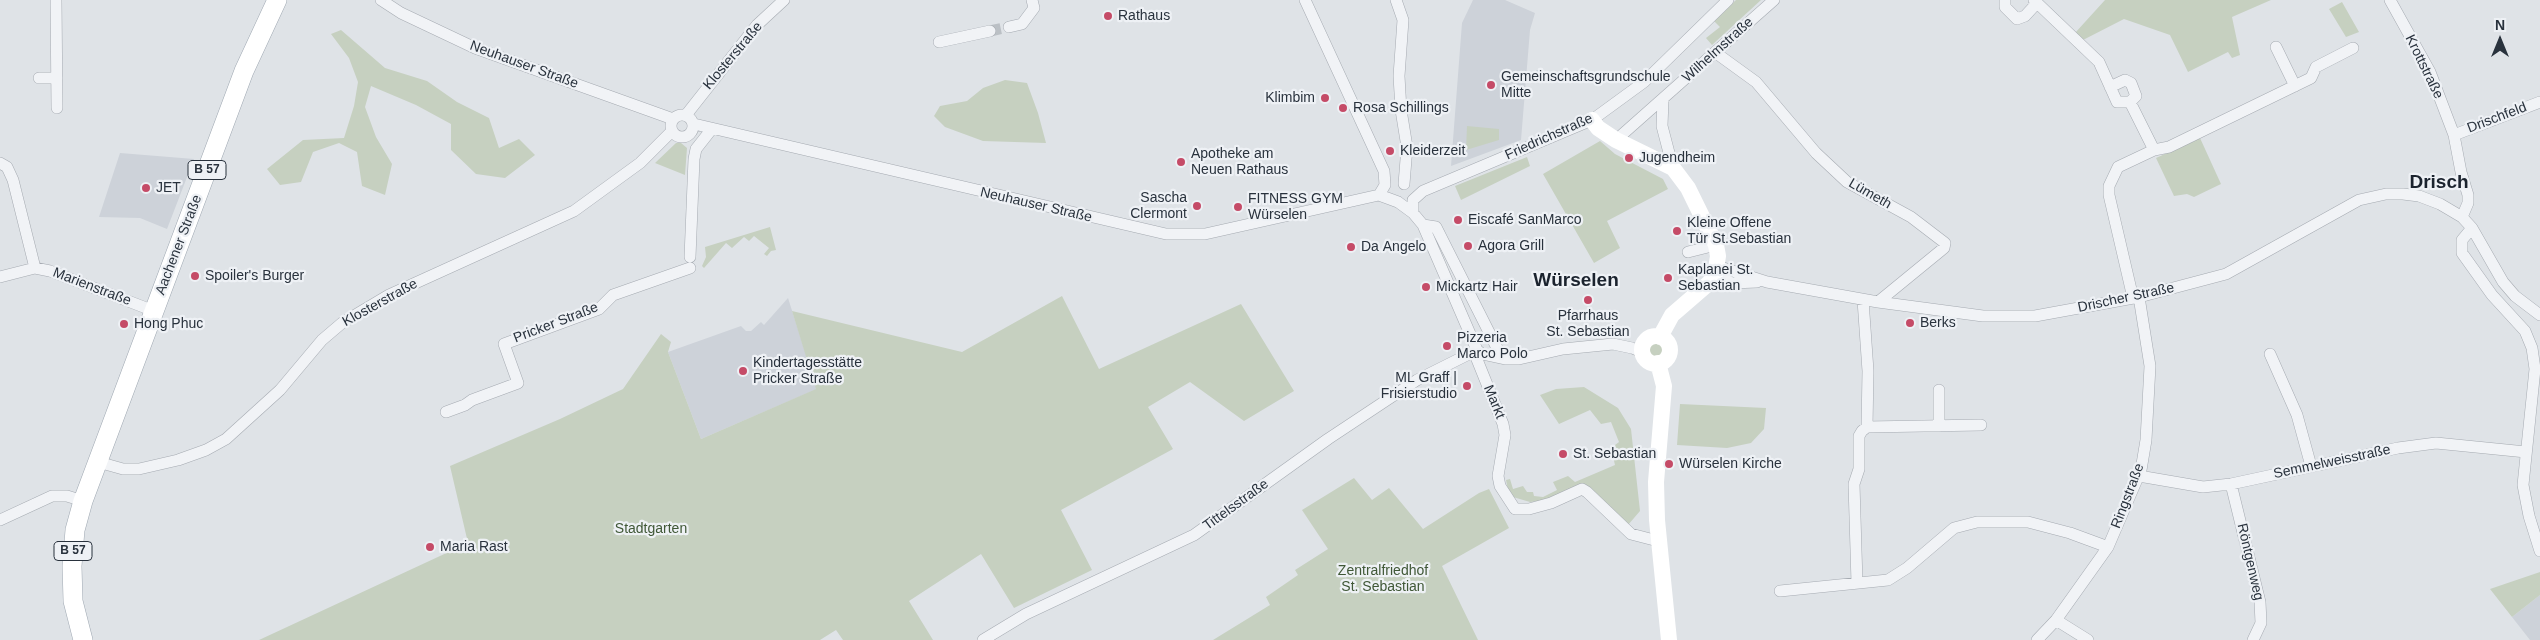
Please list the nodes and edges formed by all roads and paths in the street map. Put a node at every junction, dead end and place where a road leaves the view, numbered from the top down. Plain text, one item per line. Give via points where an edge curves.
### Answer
1 (56, 0) edge
2 (277, 0) edge
3 (381, 0) edge
4 (784, 0) edge
5 (1032, 0) edge
6 (1305, 0) edge
7 (1396, 0) edge
8 (1728, 0) edge
9 (1774, 0) edge
10 (2005, 0) edge
11 (2390, 0) edge
12 (2035, 2) edge
13 (1009, 27) tunnel mouth
14 (990, 31) tunnel mouth
15 (939, 42) dead end
16 (2276, 46) dead end
17 (2352, 48) dead end
18 (1716, 53) junction
19 (39, 78) dead end
20 (57, 78) junction
21 (2295, 86) junction
22 (2110, 87) junction
23 (1663, 100) junction
24 (2130, 102) junction
25 (2540, 102) edge
26 (57, 108) dead end
27 (686, 115) junction
28 (673, 119) junction
29 (1592, 120) junction
30 (694, 124) junction
31 (711, 130) junction
32 (672, 131) junction
33 (2454, 135) junction
34 (688, 136) junction
35 (1616, 140) junction
36 (696, 149) junction
37 (2154, 150) junction
38 (0, 162) edge
39 (1673, 168) junction
40 (1384, 171) junction
41 (1404, 184) junction
42 (1423, 191) junction
43 (1379, 195) junction
44 (1413, 213) junction
45 (2462, 217) junction
46 (1423, 225) junction
47 (2472, 228) junction
48 (1716, 245) junction
49 (1688, 252) dead end
50 (35, 268) junction
51 (1716, 270) junction
52 (0, 277) edge
53 (2136, 298) junction
54 (1863, 300) junction
55 (1878, 302) junction
56 (154, 311) junction
57 (2540, 315) edge
58 (1660, 337) junction
59 (1475, 351) junction
60 (1642, 352) junction
61 (2270, 354) dead end
62 (1496, 355) junction
63 (1658, 364) junction
64 (1939, 390) dead end
65 (446, 412) dead end
66 (1981, 425) dead end
67 (1939, 426) junction
68 (1868, 427) junction
69 (2526, 452) junction
70 (98, 462) junction
71 (2311, 466) junction
72 (2139, 476) junction
73 (2231, 484) junction
74 (83, 501) junction
75 (0, 520) edge
76 (1658, 541) junction
77 (2108, 547) junction
78 (2540, 551) edge
79 (1857, 584) junction
80 (1780, 591) dead end
81 (2056, 620) junction
82 (83, 640) edge
83 (982, 640) edge
84 (1669, 640) edge
85 (2037, 640) edge
86 (2088, 640) edge
87 (2253, 640) edge

1 - 20 street
2 - 56 main road, Aachener Straße / B 57 via 244,71
3 - 28 street, Neuhauser Straße via 475,48
4 - 27 street, Klosterstraße via 757,25
5 - 13 street via 1034,8 1022,24
6 - 40 street
7 - 41 street via 1403,20 1399,76 1407,147
8 - 29 street, Friedrichstraße via 1644,82
9 - 18 street, Wilhelmstraße
10 - 12 street via 2005,7 2017,19 2025,16
11 - 33 street, Krottstraße via 2430,72
12 - 22 street via 2099,62
14 - 15 street
16 - 21 street
17 - 21 street, Ringstraße via 2316,68 2311,78
18 - 23 street, Wilhelmstraße
18 - 55 street, Lümeth via 1756,82 1816,153 1847,182 1911,217 1945,243 1944,248
19 - 20 street
20 - 26 street
21 - 37 street, Ringstraße via 2169,147
22 - 24 street via 2117,102
22 - 24 street via 2125,80 2131,83 2136,96
23 - 35 street, Wilhelmstraße
23 - 39 street via 1662,126
24 - 37 street
25 - 33 street, Drischfeld
27 - 28 street
27 - 30 street
28 - 32 street
29 - 35 street
29 - 42 street, Friedrichstraße
30 - 31 street, Neuhauser Straße
30 - 34 street
31 - 36 street
31 - 43 street, Neuhauser Straße via 1166,234 1205,234
32 - 34 street via 679,137
32 - 70 street, Klosterstraße via 640,163 574,211 398,291 342,323 322,340 274,396 226,439 178,460 139,470
33 - 45 street, Krottstraße via 2468,195
34 - 36 street
35 - 39 street
36 - 65 street, Pricker Straße via 690,263 613,295 599,309 504,344 518,383
37 - 53 street, Ringstraße via 2118,167 2108,190
38 - 50 street via 7,167 13,180
39 - 48 street via 1693,196
40 - 41 street
40 - 43 street via 1385,185
41 - 42 street
42 - 44 street via 1413,200
43 - 44 street, Markt via 1398,202
44 - 46 street, Markt
45 - 47 street, Drischer Straße
45 - 53 street, Drischer Straße via 2419,196 2386,194 2368,198 2226,274
46 - 59 street, Markt
46 - 62 street, Markt via 1436,227
47 - 57 street, Drischer Straße via 2503,282
47 - 69 street via 2462,240 2462,253 2492,295 2525,331 2532,348 2535,369
48 - 49 street
48 - 51 street
50 - 52 street, Marienstraße
50 - 56 street, Marienstraße
51 - 54 street, Drischer Straße
51 - 58 street via 1709,283 1672,315
53 - 55 street, Drischer Straße via 2035,316 1984,316
53 - 72 street, Ringstraße via 2150,366 2146,440
54 - 55 street, Drischer Straße
54 - 68 street
56 - 70 main road, Aachener Straße / B 57
58 - 60 street via 1647,339
58 - 63 street via 1667,342 1670,351
59 - 62 street
59 - 76 street, Markt via 1503,424 1505,435 1498,476 1500,486 1515,509 1551,503 1582,489 1631,534
59 - 83 street, Tittelsstraße via 1417,380 1194,535 1026,614
60 - 62 street via 1613,344 1563,349 1519,359
60 - 63 street via 1650,362
61 - 71 street via 2297,415
63 - 76 street via 1664,386 1656,482
64 - 67 street
66 - 67 street
67 - 68 street
68 - 79 street via 1859,436 1859,469 1854,484
69 - 71 street, Semmelweisstraße via 2436,443
69 - 78 street via 2523,485
70 - 74 main road, Aachener Straße / B 57
71 - 73 street, Semmelweisstraße
72 - 73 street, Semmelweisstraße via 2203,487
72 - 77 street, Ringstraße
73 - 87 street, Röntgenweg via 2260,602 2261,623
74 - 75 street via 52,496
74 - 82 main road, Aachener Straße / B 57 via 75,530 72,566 73,601
76 - 84 street
77 - 79 street via 2028,522 1977,522 1954,528 1898,575 1888,580
77 - 81 street, Ringstraße
79 - 80 street
81 - 85 street, Ringstraße
81 - 86 street

